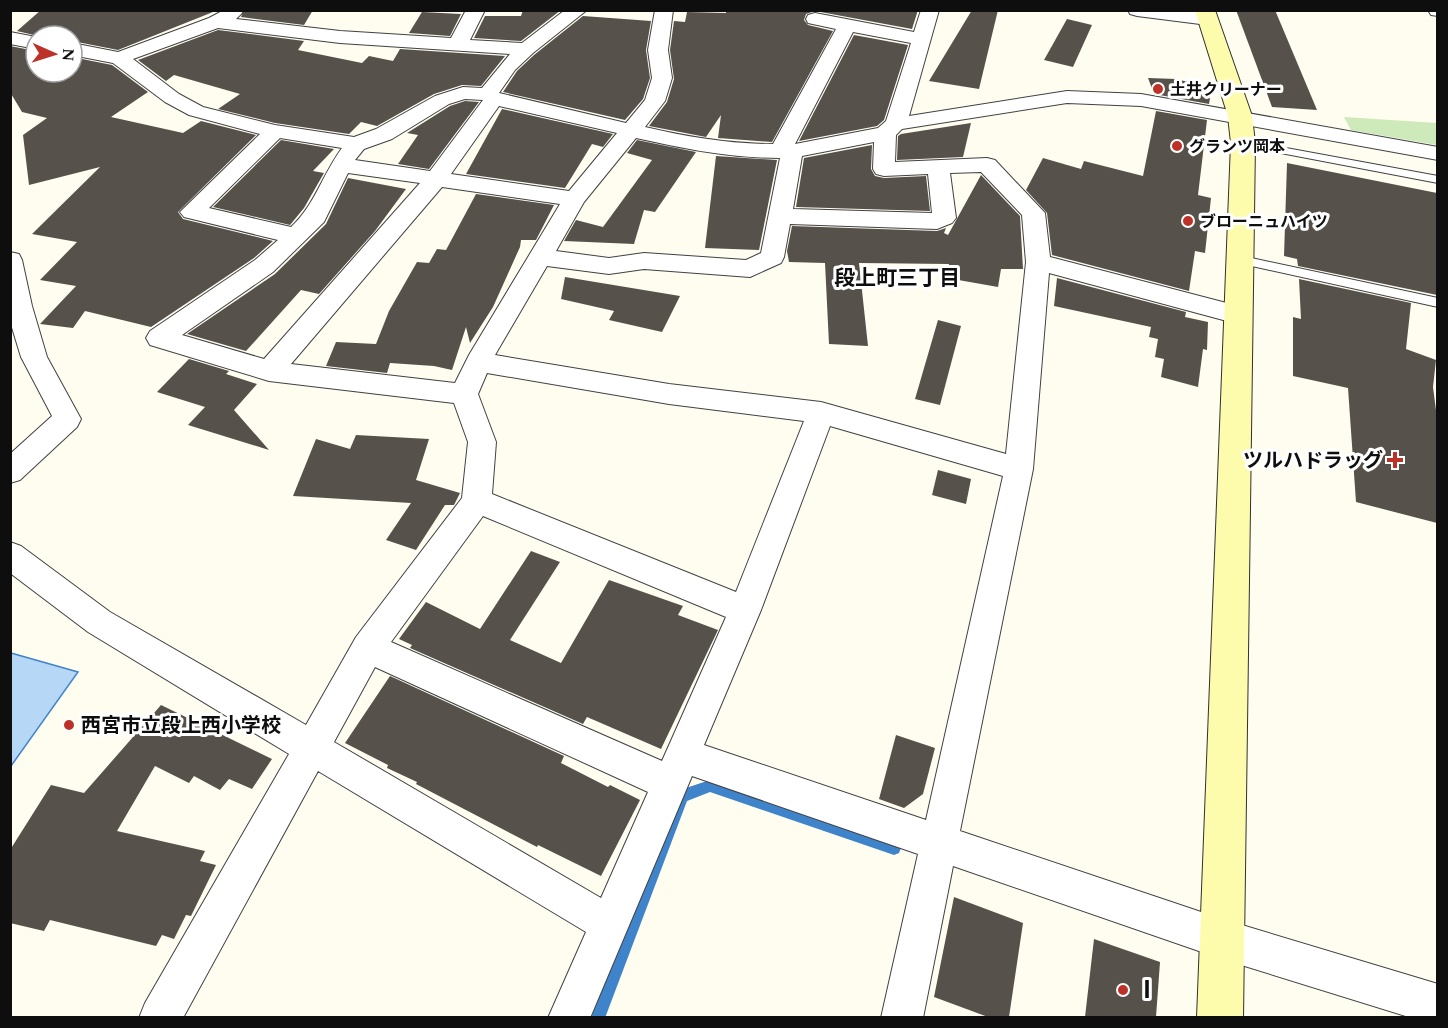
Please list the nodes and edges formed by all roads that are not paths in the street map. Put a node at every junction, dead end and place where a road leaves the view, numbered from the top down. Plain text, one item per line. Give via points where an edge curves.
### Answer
1 (238, 10) edge
2 (476, 10) edge
3 (578, 10) edge
4 (664, 10) edge
5 (930, 10) edge
6 (1137, 10) edge
7 (1207, 15) edge
8 (815, 19) dead end
9 (216, 22) junction
10 (847, 25) junction
11 (921, 39) junction
12 (457, 45) junction
13 (526, 49) junction
14 (84, 51) edge
15 (119, 58) junction
16 (491, 96) junction
17 (890, 128) junction
18 (1241, 130) junction
19 (275, 131) junction
20 (630, 131) junction
21 (356, 144) junction
22 (787, 150) junction
23 (1437, 154) edge
24 (341, 165) junction
25 (938, 168) junction
26 (436, 179) junction
27 (1437, 180) edge
28 (575, 199) junction
29 (780, 216) junction
30 (295, 236) junction
31 (540, 257) junction
32 (10, 260) edge
33 (1242, 260) junction
34 (1038, 262) junction
35 (1437, 303) edge
36 (1238, 315) junction
37 (478, 362) junction
38 (268, 371) junction
39 (464, 394) junction
40 (821, 413) junction
41 (1019, 469) junction
42 (10, 472) edge
43 (477, 501) junction
44 (10, 555) edge
45 (745, 610) junction
46 (368, 648) junction
47 (311, 747) junction
48 (676, 769) junction
49 (940, 842) junction
50 (609, 924) junction
51 (1222, 939) junction
52 (1437, 1005) edge
53 (160, 1017) edge
54 (569, 1017) edge
55 (902, 1017) edge
56 (1220, 1017) edge

1 - 9 street
2 - 12 street
3 - 13 street
4 - 20 street via 658,50 662,78 655,101
5 - 11 street
6 - 7 street
7 - 18 street
8 - 10 street
9 - 12 street via 340,37
9 - 15 street
10 - 11 street
10 - 22 street
11 - 17 street
12 - 13 street
13 - 16 street via 508,66
14 - 15 street
15 - 19 street via 196,111
16 - 20 street
16 - 21 street via 463,93 442,100 384,135
16 - 26 street
17 - 18 street via 1067,97 1142,100
17 - 22 street
17 - 25 street via 884,169
18 - 23 street
18 - 27 lane
18 - 33 street
19 - 21 street
19 - 30 street via 192,212
20 - 22 street via 720,149
20 - 28 street
21 - 24 street
22 - 29 street
24 - 26 street
24 - 30 street via 316,217
25 - 29 street via 944,218 937,221
25 - 34 street via 987,165 1033,213
26 - 28 street
26 - 38 street
28 - 31 street
29 - 31 street via 772,257 750,269 644,261 609,266
30 - 38 street via 264,266 159,339
31 - 37 street
32 - 42 street via 34,357 67,419
33 - 35 lane
33 - 36 street
34 - 36 street
34 - 41 street
36 - 51 street
37 - 39 street
37 - 40 street via 669,394
38 - 39 street
39 - 43 street via 482,442
40 - 41 street
40 - 45 street
41 - 49 street
43 - 45 street
43 - 46 street
44 - 47 street via 99,622
45 - 48 street
46 - 47 street
46 - 48 street
47 - 50 street
47 - 53 street
48 - 49 street
48 - 50 street
49 - 51 street
49 - 55 street
50 - 54 street
51 - 52 street
51 - 56 street

